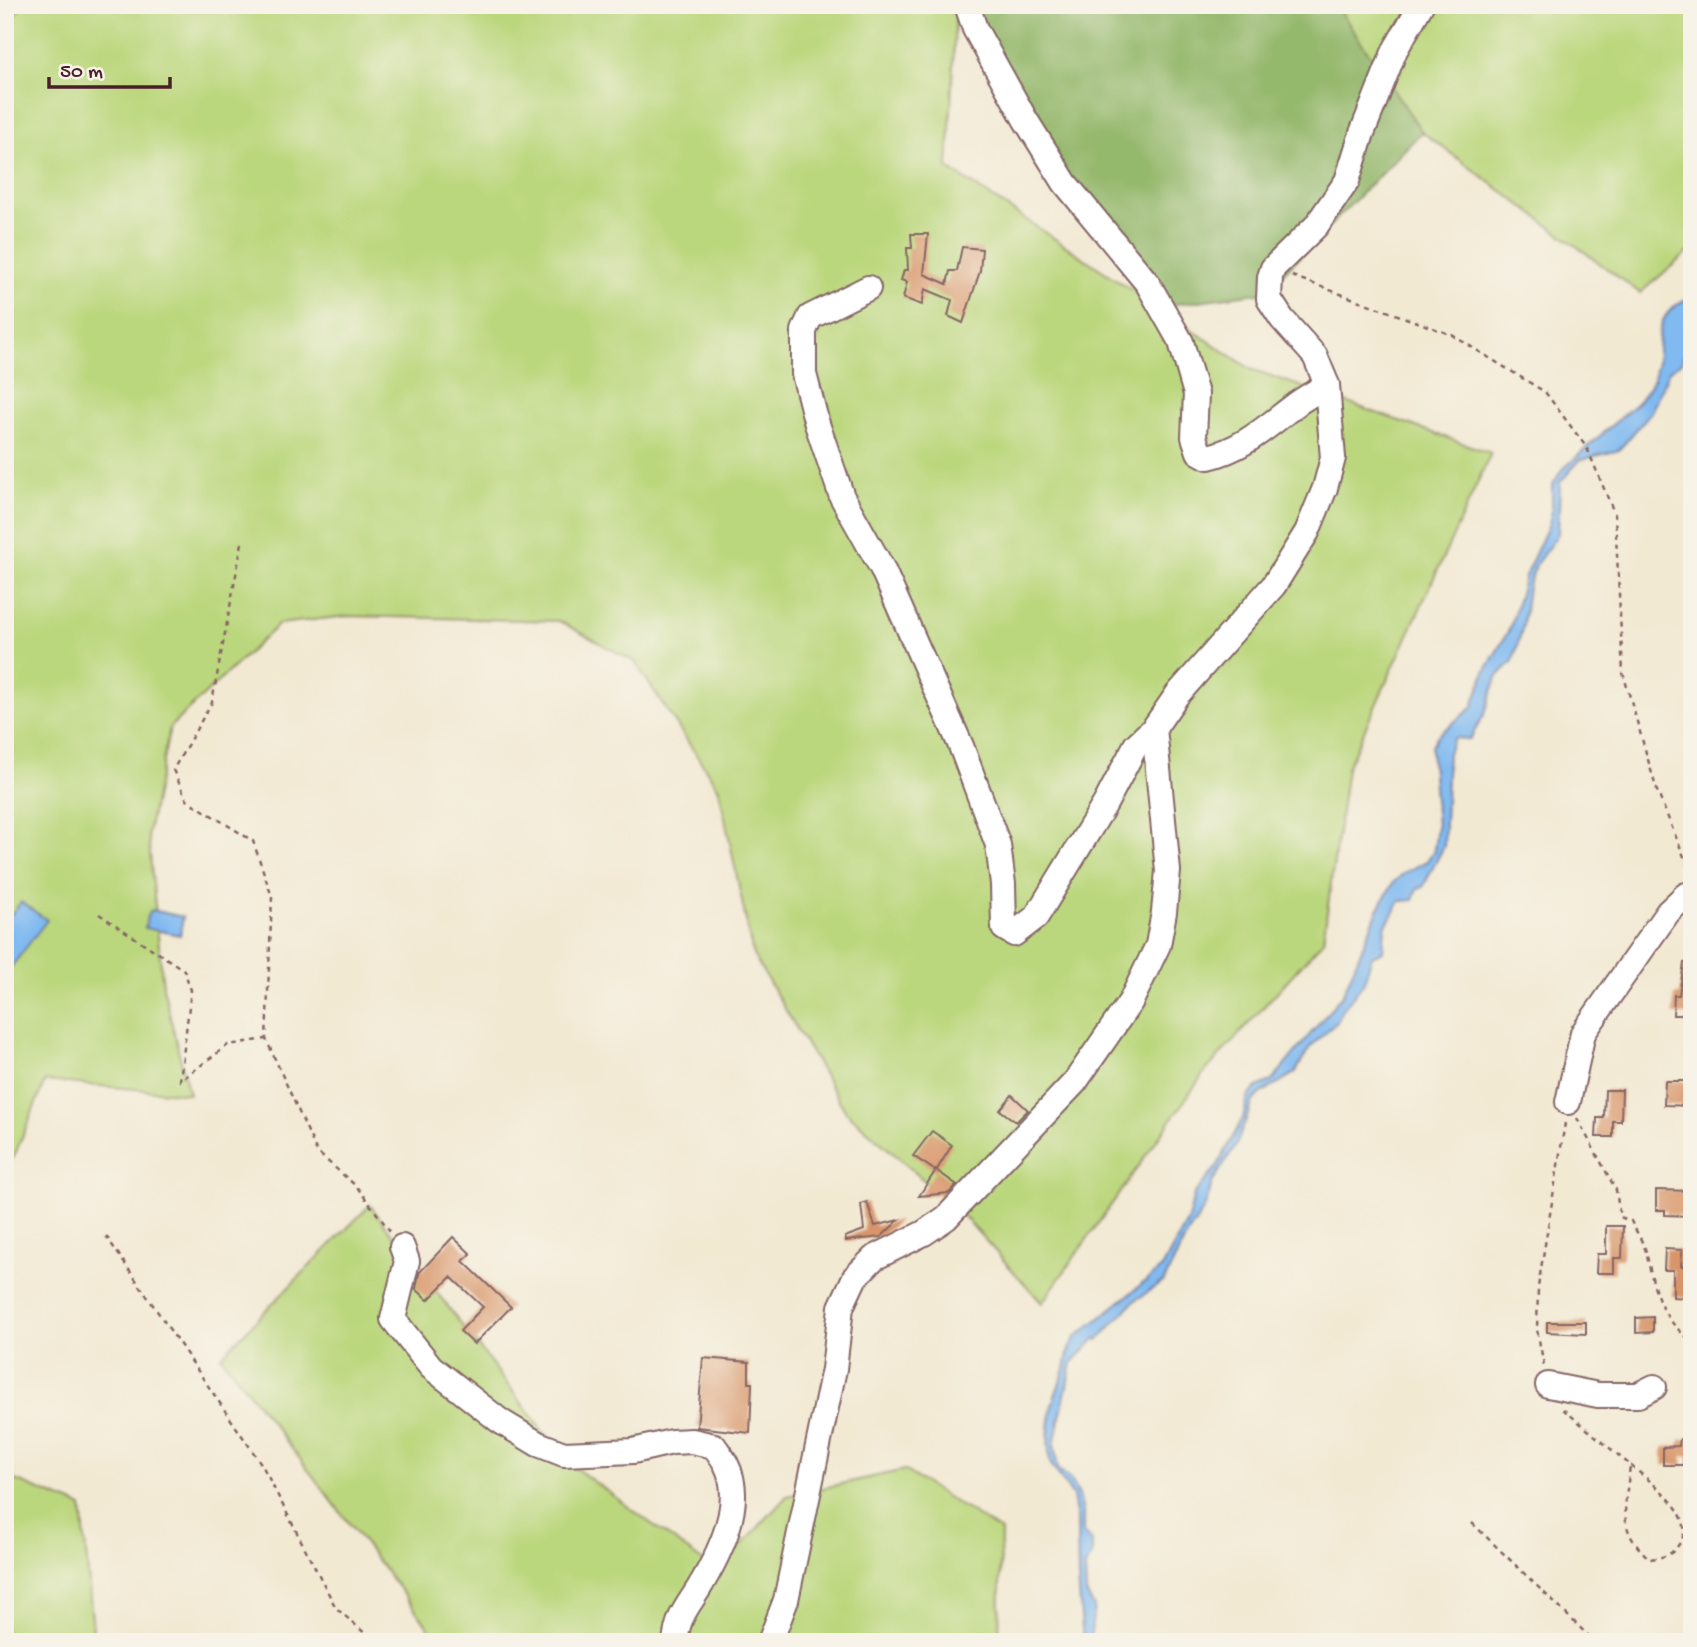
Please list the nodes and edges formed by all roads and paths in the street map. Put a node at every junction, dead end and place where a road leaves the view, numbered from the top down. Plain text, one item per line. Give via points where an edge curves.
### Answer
1 (967, 5) edge
2 (1421, 5) edge
3 (1270, 281) junction
4 (868, 288) dead end
5 (1327, 385) junction
6 (242, 543) dead end
7 (1154, 728) junction
8 (1692, 876) edge
9 (1692, 894) edge
10 (99, 914) dead end
11 (266, 1039) junction
12 (1568, 1102) joint
13 (106, 1236) dead end
14 (402, 1247) joint
15 (1692, 1341) edge
16 (1548, 1385) dead end
17 (1654, 1387) dead end
18 (1472, 1523) dead end
19 (375, 1642) edge
20 (676, 1642) edge
21 (770, 1642) edge
22 (1595, 1642) edge

1 - 5 street via 975,29 1065,183 1148,284 1181,342 1196,394 1199,452 1208,457 1248,443
2 - 3 street via 1395,50 1347,181
3 - 5 street via 1282,319 1315,356
3 - 8 path via 1452,335 1545,391 1587,448 1615,515 1623,673 1657,791
4 - 7 street via 810,317 804,331 804,374 842,498 882,568 961,746 998,845 1004,928 1014,934 1036,917 1136,745
5 - 7 street via 1333,458 1307,532 1273,585
6 - 11 path via 212,702 173,771 187,800 253,841 272,897
7 - 21 street via 1168,871 1157,945 1131,1001 1075,1082 946,1218 874,1258 855,1277 841,1307 834,1368 786,1600
9 - 12 street via 1668,912 1583,1033
10 - 11 path via 184,970 191,990 180,1081 228,1045
11 - 14 path via 317,1152 356,1186
12 - 15 path via 1616,1191 1620,1217 1631,1221 1647,1254 1666,1317
13 - 19 path via 262,1465 336,1608
14 - 20 street via 407,1261 393,1320 431,1367 510,1427 564,1454 634,1451 672,1442 714,1446 727,1465 733,1486 729,1522 720,1553 677,1622
16 - 17 street via 1598,1395 1638,1395
18 - 22 path

